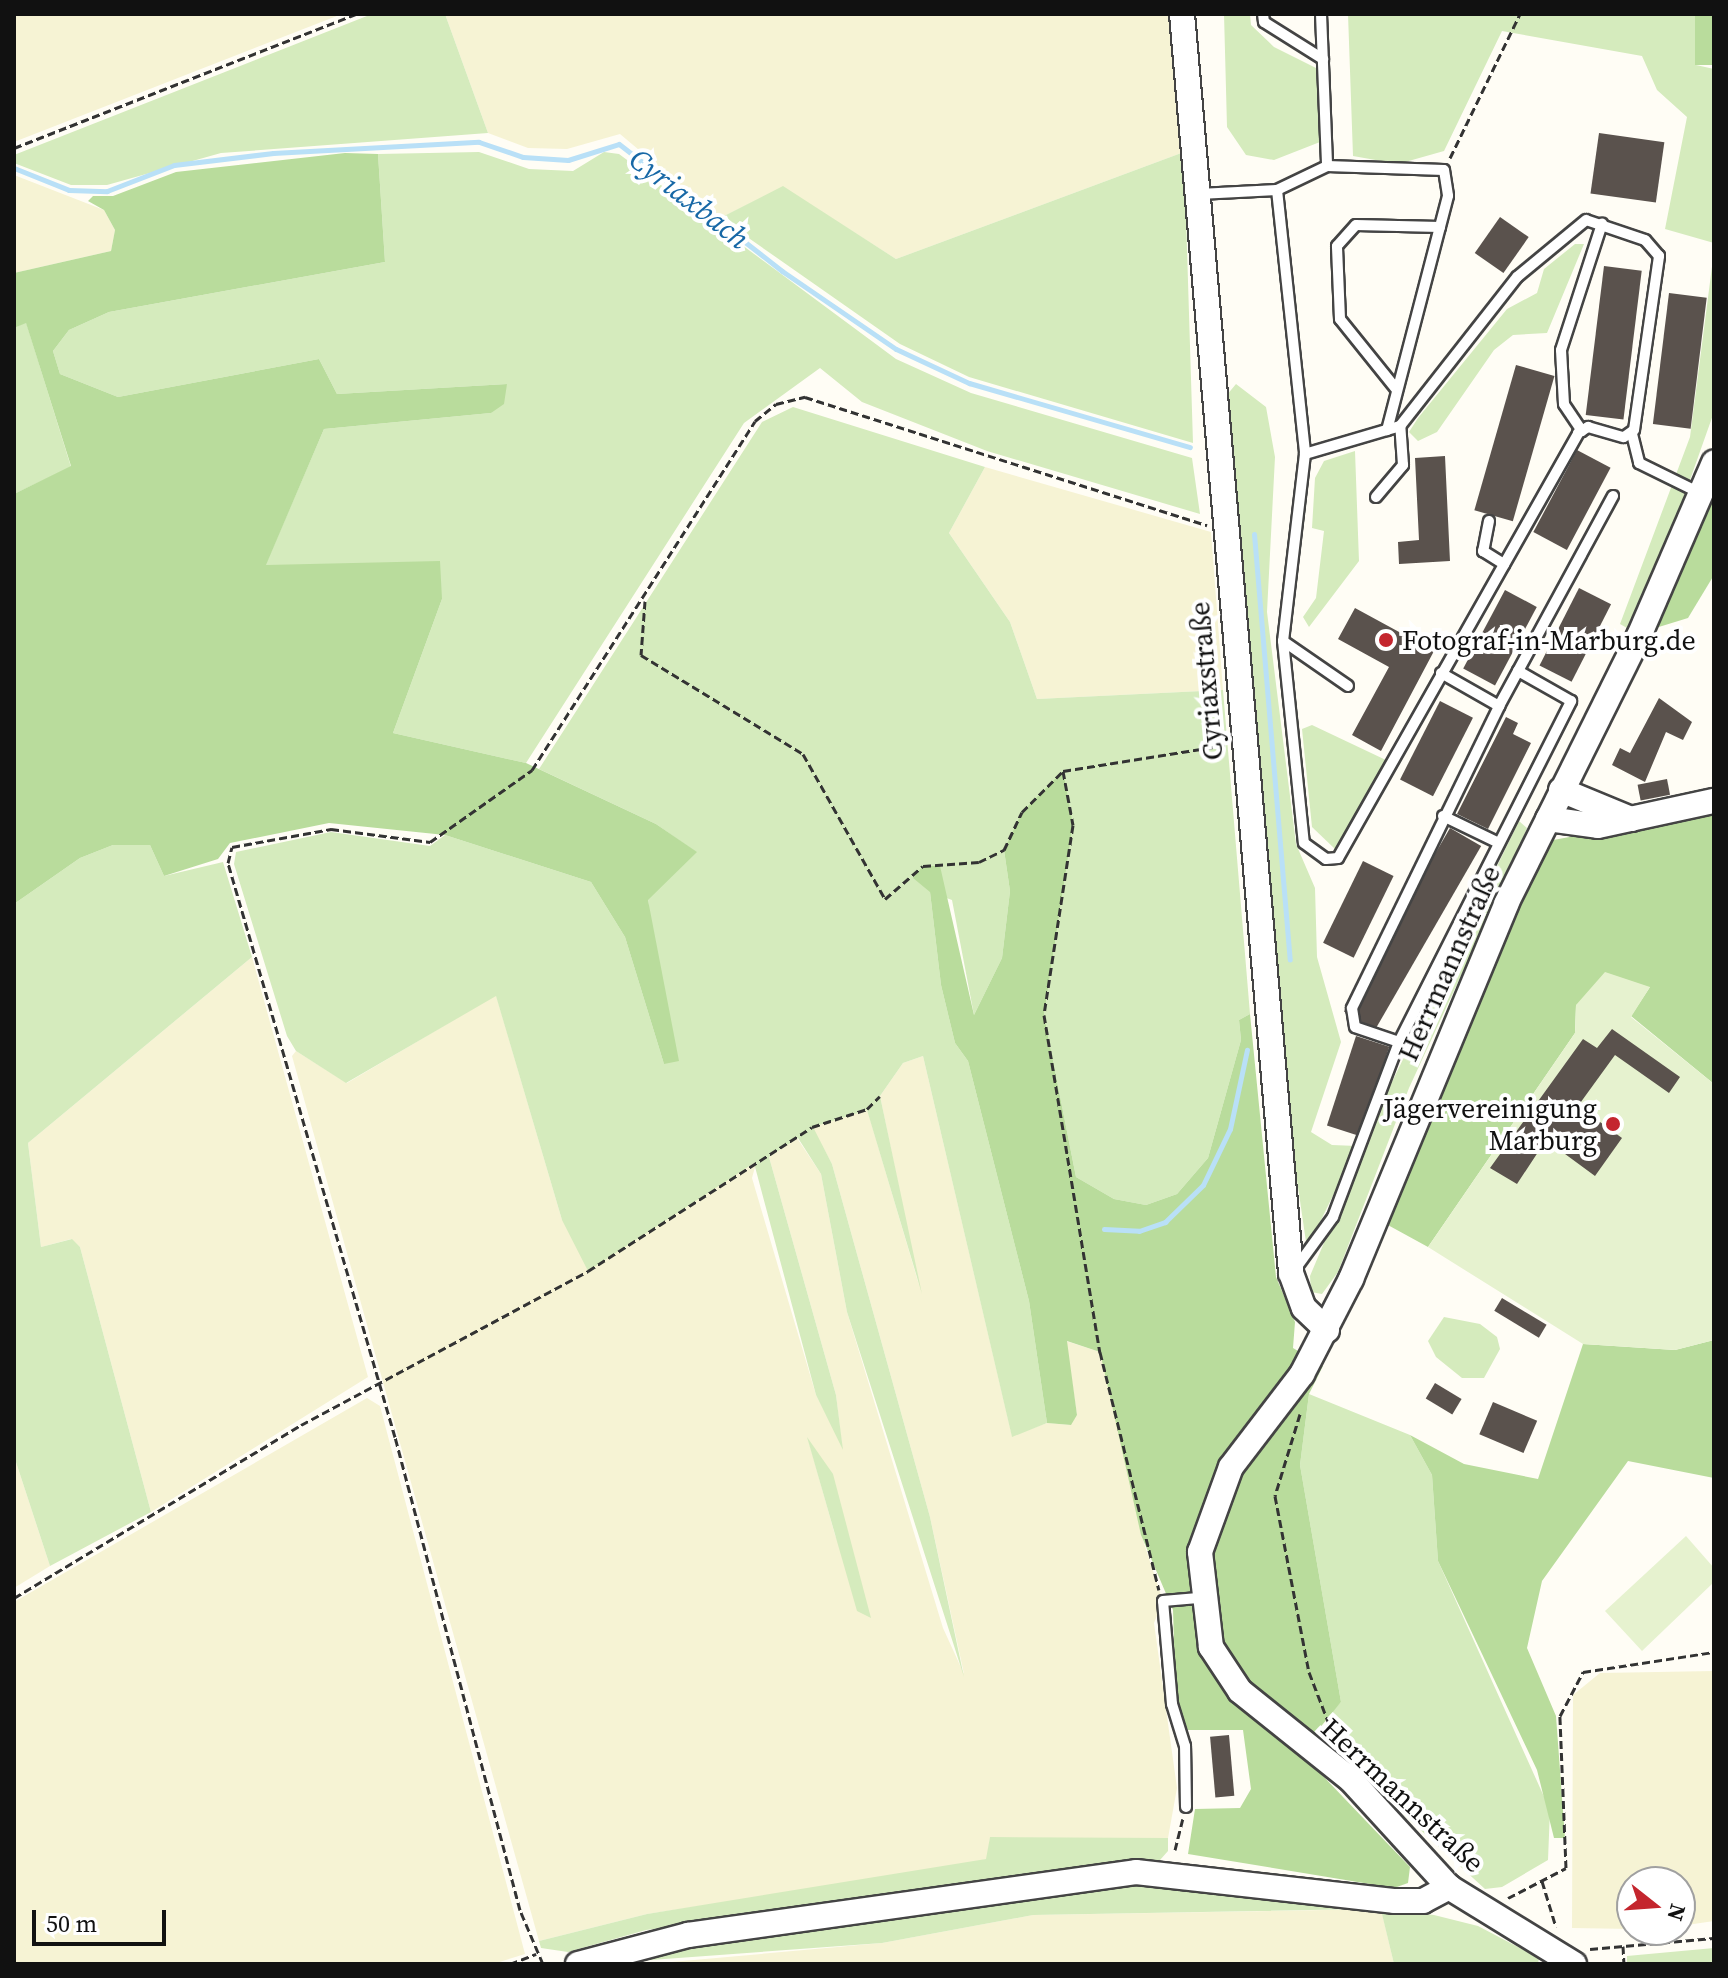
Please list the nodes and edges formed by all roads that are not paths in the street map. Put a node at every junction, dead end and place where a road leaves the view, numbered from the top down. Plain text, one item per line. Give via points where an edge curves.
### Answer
1 (1182, 14) edge
2 (1263, 14) edge
3 (1321, 14) edge
4 (1323, 59) junction
5 (1327, 166) junction
6 (1277, 190) junction
7 (1197, 194) junction
8 (1602, 224) junction
9 (1440, 227) junction
10 (1397, 390) junction
11 (1400, 426) junction
12 (1387, 430) junction
13 (1582, 431) junction
14 (1632, 434) junction
15 (1305, 454) junction
16 (1714, 463) edge
17 (1702, 494) junction
18 (1613, 496) dead end
19 (1376, 497) dead end
20 (1489, 521) dead end
21 (1504, 564) junction
22 (1283, 641) junction
23 (1518, 671) junction
24 (1441, 673) junction
25 (1348, 686) dead end
26 (1499, 706) junction
27 (1561, 790) junction
28 (1714, 801) edge
29 (1443, 816) junction
30 (1548, 819) junction
31 (1631, 819) junction
32 (1499, 843) junction
33 (1399, 1042) junction
34 (1291, 1273) junction
35 (1327, 1330) junction
36 (1201, 1598) junction
37 (1186, 1807) road end
38 (1449, 1887) junction
39 (1572, 1963) edge
40 (578, 1964) edge

1 - 7 street, Cyriaxstraße
2 - 4 lane via 1264,22
3 - 4 lane
4 - 5 lane
5 - 6 lane
5 - 9 lane via 1444,170
6 - 7 lane
6 - 15 lane
7 - 34 street, Cyriaxstraße via 1222,530
8 - 11 lane via 1586,220 1517,277
8 - 13 lane via 1561,350 1564,404
8 - 14 lane via 1645,240 1659,256
9 - 10 lane
9 - 10 lane via 1356,225 1337,246 1340,319
10 - 12 lane
11 - 12 lane
11 - 19 lane via 1403,465
12 - 15 lane
13 - 14 lane
13 - 21 lane
14 - 17 lane via 1639,463
15 - 22 lane
16 - 17 street, Herrmannstraße
17 - 27 street, Herrmannstraße
18 - 23 lane
20 - 21 lane via 1483,551
21 - 24 lane
22 - 24 lane via 1304,843 1326,859 1345,854
22 - 25 lane
23 - 26 lane
23 - 32 lane via 1571,701
24 - 26 lane
26 - 29 lane
27 - 30 street, Herrmannstraße
27 - 31 street
28 - 31 street
29 - 32 lane
29 - 33 lane via 1352,1008 1355,1027
30 - 31 street via 1598,826
30 - 35 street, Herrmannstraße
32 - 33 lane
33 - 34 lane via 1333,1217
34 - 35 street, Cyriaxstraße via 1304,1308
35 - 36 street, Herrmannstraße via 1302,1374 1250,1438 1214,1504 1200,1552
36 - 37 lane via 1163,1601 1172,1704 1185,1746
36 - 38 street, Herrmannstraße via 1223,1673 1351,1780
38 - 39 street, Herrmannstraße
38 - 40 street via 1423,1901 1395,1901 1136,1872 688,1935

